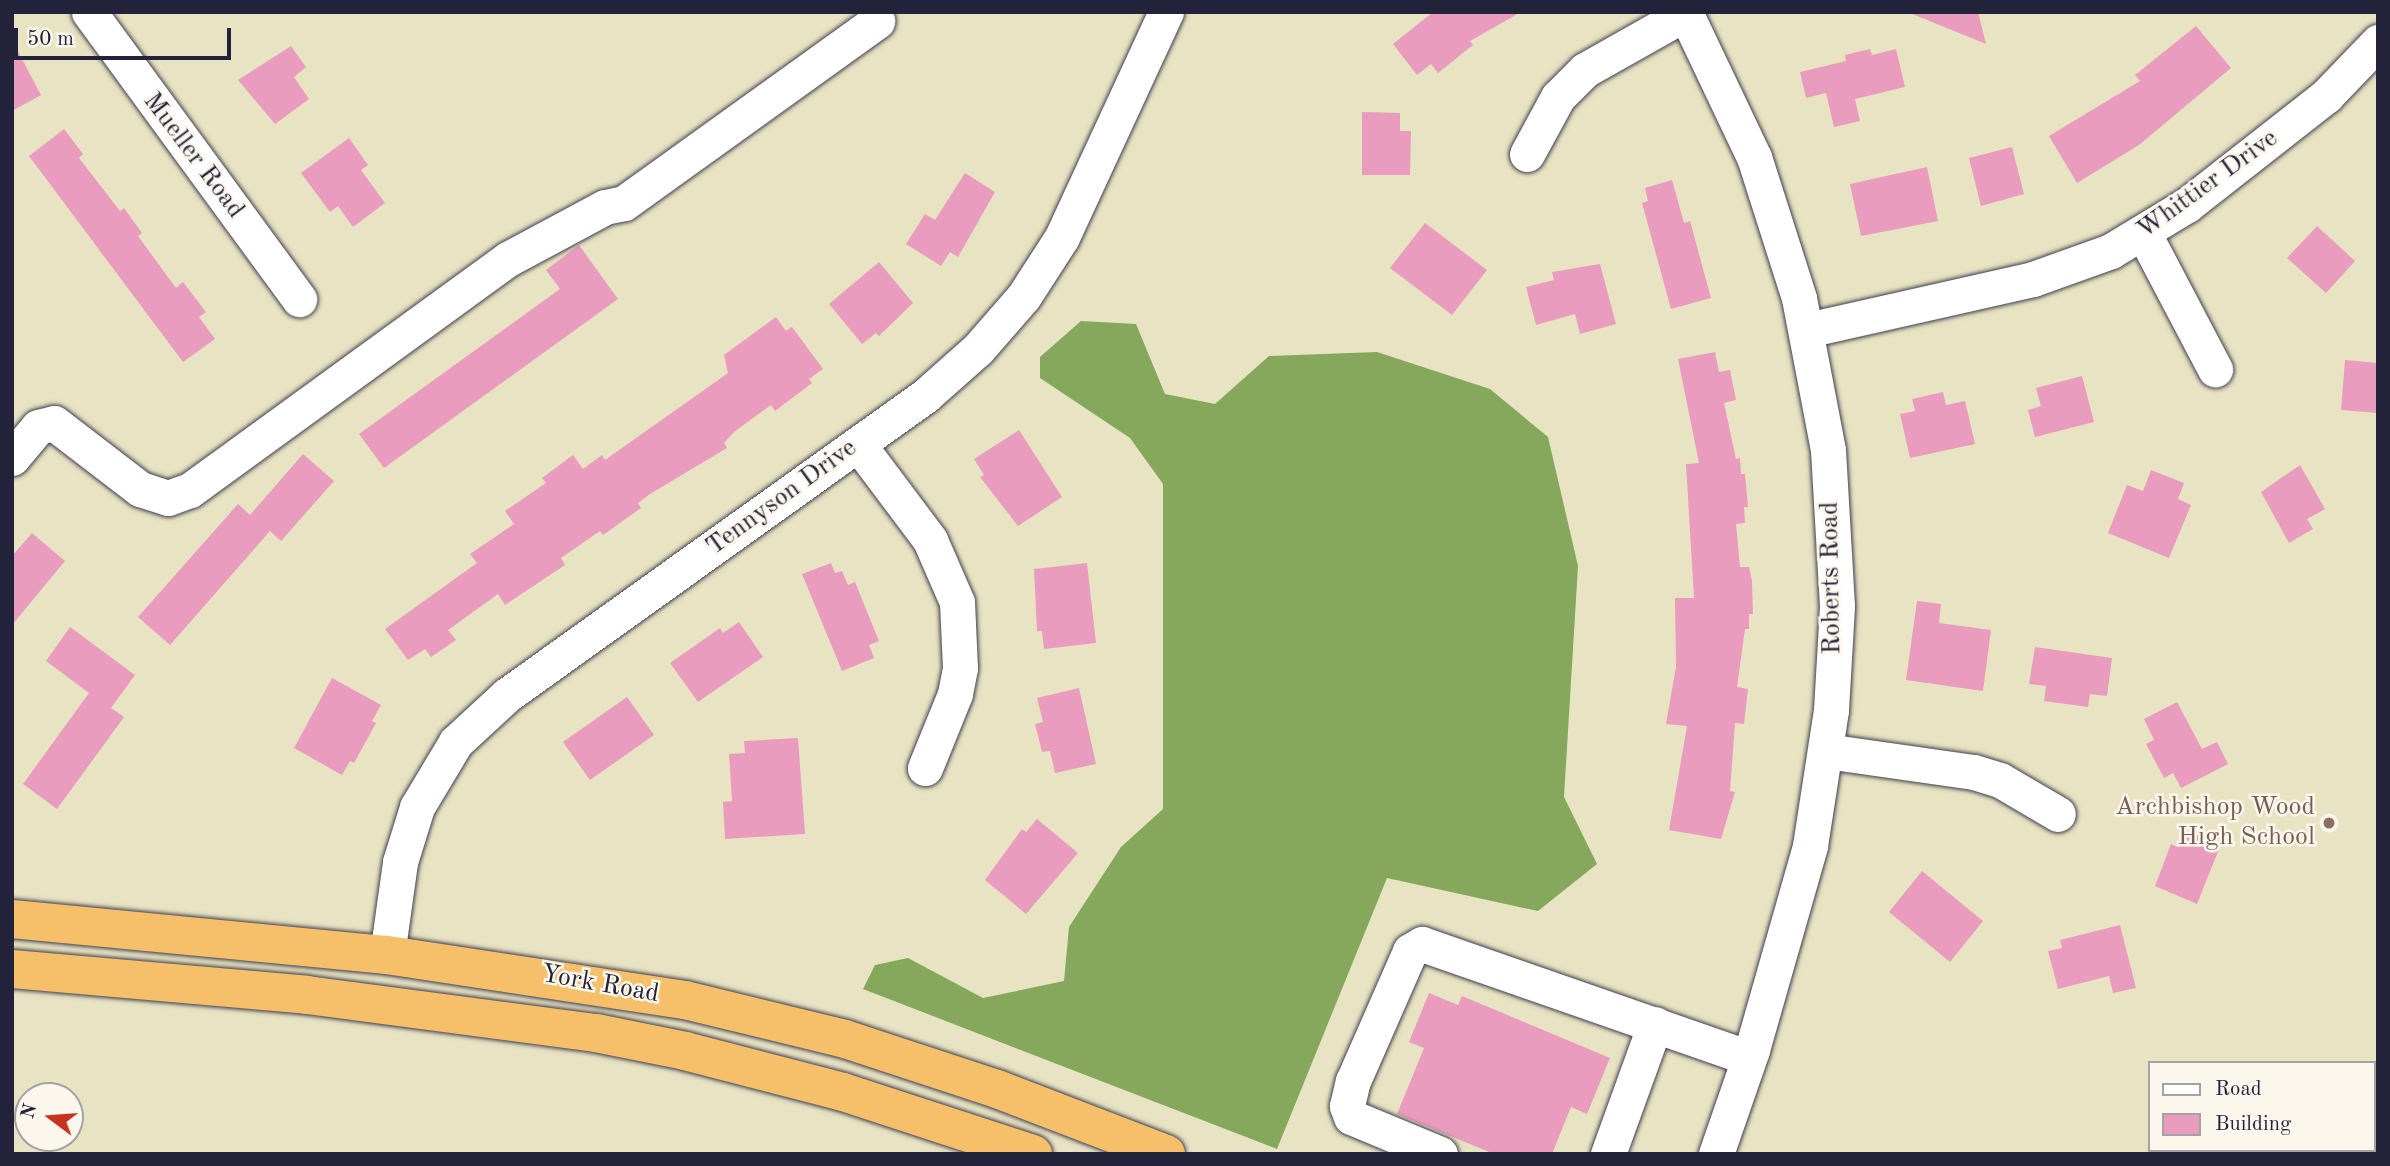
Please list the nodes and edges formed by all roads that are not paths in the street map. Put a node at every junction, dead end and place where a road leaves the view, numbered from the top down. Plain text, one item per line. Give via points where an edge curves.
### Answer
1 (89, 12) edge
2 (1166, 12) edge
3 (1686, 13) edge
4 (877, 21) dead end
5 (2378, 42) edge
6 (1527, 154) dead end
7 (2144, 234) junction
8 (299, 299) dead end
9 (1807, 330) junction
10 (2216, 369) dead end
11 (858, 444) junction
12 (12, 458) edge
13 (1826, 751) junction
14 (925, 768) dead end
15 (2058, 814) dead end
16 (12, 919) edge
17 (387, 955) junction
18 (12, 969) edge
19 (1655, 1024) junction
20 (1749, 1058) junction
21 (1033, 1154) edge
22 (1166, 1154) edge
23 (1440, 1154) edge
24 (1608, 1154) edge
25 (1716, 1154) edge

1 - 8 street, Mueller Road
2 - 11 street, Tennyson Drive via 1062,237 1024,296 953,374
3 - 6 street via 1585,69 1550,108
3 - 9 street, Roberts Road via 1754,157
4 - 12 street via 624,203 605,207 508,259 190,490 168,498 140,489 54,423 38,427
5 - 7 street, Whittier Drive via 2326,96
7 - 9 street, Whittier Drive via 2084,263 2033,279
7 - 10 street
9 - 13 street, Roberts Road via 1828,450 1835,542 1837,606
11 - 14 street via 930,541 957,602 960,668 955,694
11 - 17 street, Tennyson Drive via 507,695 456,742 417,807 400,862
13 - 15 street via 1974,772 2000,780
13 - 20 street, Roberts Road via 1801,884
16 - 17 highway, York Road
17 - 22 highway, York Road via 547,976 765,1018 998,1089
18 - 21 highway, York Road via 307,995 596,1033 843,1092
19 - 20 street
19 - 23 street via 1422,944 1410,951 1353,1081 1347,1106 1350,1117
19 - 24 street
20 - 25 street, Roberts Road

